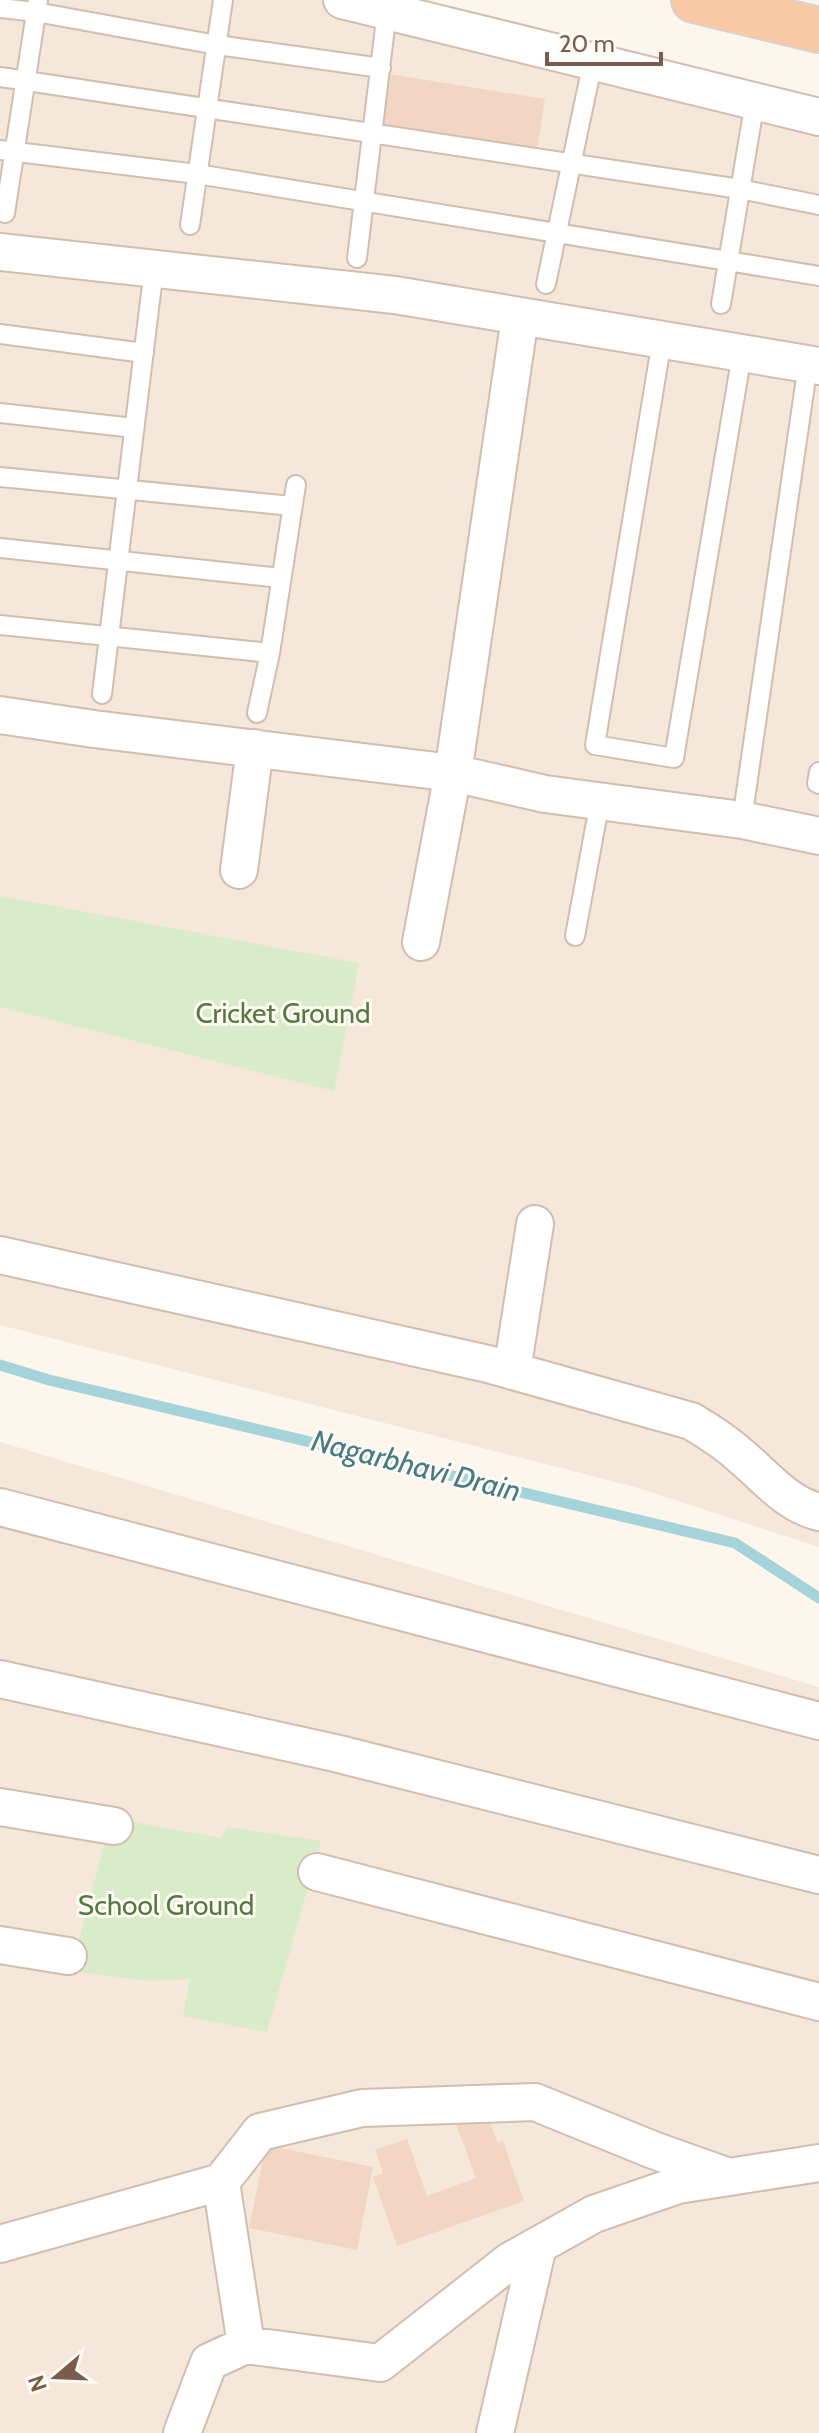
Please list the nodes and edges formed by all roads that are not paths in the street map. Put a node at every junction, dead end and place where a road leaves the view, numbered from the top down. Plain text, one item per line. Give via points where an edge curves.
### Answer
1 (223, 0) edge
2 (342, 0) edge
3 (694, 0) edge
4 (37, 6) edge
5 (0, 8) edge
6 (387, 11) junction
7 (819, 30) edge
8 (217, 45) junction
9 (593, 61) junction
10 (381, 68) junction
11 (0, 77) edge
12 (26, 80) junction
13 (755, 101) junction
14 (207, 108) junction
15 (819, 117) edge
16 (372, 133) junction
17 (8, 151) edge
18 (571, 165) junction
19 (197, 174) junction
20 (740, 189) junction
21 (364, 201) junction
22 (819, 205) edge
23 (5, 213) dead end
24 (190, 225) dead end
25 (557, 233) junction
26 (0, 252) edge
27 (357, 258) dead end
28 (729, 262) junction
29 (154, 268) junction
30 (819, 276) edge
31 (546, 284) dead end
32 (721, 304) dead end
33 (520, 317) junction
34 (0, 334) edge
35 (662, 340) junction
36 (144, 353) junction
37 (742, 354) junction
38 (814, 365) edge
39 (0, 413) edge
40 (134, 428) junction
41 (0, 477) edge
42 (296, 485) dead end
43 (127, 490) junction
44 (292, 506) junction
45 (0, 548) edge
46 (119, 559) junction
47 (281, 578) junction
48 (0, 625) edge
49 (109, 636) junction
50 (270, 653) junction
51 (102, 694) dead end
52 (0, 715) edge
53 (256, 730) junction
54 (819, 772) edge
55 (453, 773) junction
56 (819, 784) edge
57 (600, 801) junction
58 (742, 820) junction
59 (819, 836) edge
60 (239, 870) dead end
61 (575, 936) dead end
62 (421, 942) dead end
63 (535, 1224) dead end
64 (0, 1255) edge
65 (512, 1371) junction
66 (0, 1507) edge
67 (819, 1512) edge
68 (0, 1679) edge
69 (819, 1721) edge
70 (0, 1807) edge
71 (114, 1826) dead end
72 (317, 1872) dead end
73 (819, 1875) edge
74 (0, 1945) edge
75 (68, 1956) dead end
76 (819, 2002) edge
77 (819, 2163) edge
78 (729, 2177) junction
79 (221, 2182) junction
80 (0, 2244) edge
81 (538, 2246) junction
82 (246, 2345) junction
83 (182, 2433) edge
84 (495, 2433) edge

1 - 8 lane
2 - 6 street
3 - 7 highway
4 - 5 lane
4 - 8 lane
4 - 12 lane
6 - 9 street
6 - 10 lane
8 - 10 lane
8 - 14 lane
9 - 13 street
9 - 18 lane
10 - 16 lane
11 - 12 lane
12 - 14 lane
12 - 17 lane
13 - 15 street
13 - 20 lane
14 - 16 lane
14 - 19 lane
16 - 18 lane
16 - 21 lane
17 - 19 lane
17 - 23 lane
18 - 20 lane
18 - 25 lane
19 - 21 lane
19 - 24 lane
20 - 22 lane
20 - 28 lane
21 - 25 lane
21 - 27 lane
25 - 28 lane
25 - 31 lane
26 - 29 street
28 - 30 lane
28 - 32 lane
29 - 33 street via 395,295
29 - 36 lane
33 - 35 street
33 - 55 street
34 - 36 lane
35 - 37 street
35 - 37 lane via 595,745 674,758
36 - 40 lane
37 - 38 street
38 - 58 lane
39 - 40 lane
40 - 43 lane
41 - 43 lane
42 - 44 lane
43 - 44 lane
43 - 46 lane
44 - 47 lane
45 - 46 lane
46 - 47 lane
46 - 49 lane
47 - 50 lane
48 - 49 lane
49 - 50 lane
49 - 51 lane
50 - 53 lane
52 - 53 street
53 - 55 street
53 - 60 street
54 - 56 lane
55 - 57 street
55 - 62 street
57 - 58 street
57 - 61 lane
58 - 59 street
63 - 65 street
64 - 65 street
65 - 67 street via 691,1421 720,1438 803,1508
66 - 69 street
68 - 73 street via 335,1753
70 - 71 street
72 - 76 street
74 - 75 street
77 - 78 street
78 - 79 street via 535,2102 362,2108 260,2132
78 - 81 street via 678,2185 594,2214
79 - 80 street
79 - 82 street
81 - 82 street via 510,2261 380,2363
81 - 84 street
82 - 83 street via 209,2362

